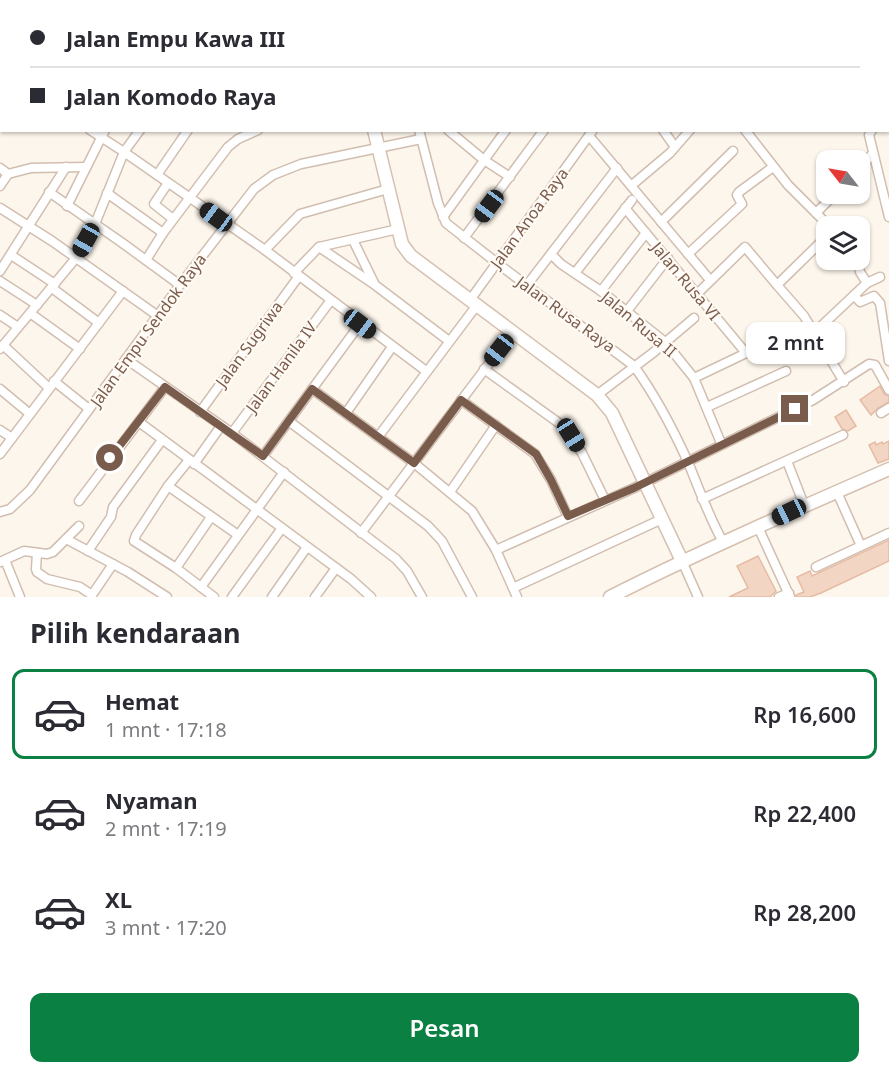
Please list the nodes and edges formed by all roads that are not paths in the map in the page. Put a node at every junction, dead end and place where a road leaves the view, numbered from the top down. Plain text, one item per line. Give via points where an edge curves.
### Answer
1 (139, 132) edge
2 (188, 132) edge
3 (254, 132) edge
4 (374, 132) edge
5 (450, 132) edge
6 (505, 132) edge
7 (543, 132) edge
8 (664, 132) edge
9 (688, 132) edge
10 (747, 132) edge
11 (871, 133) edge
12 (103, 134) edge
13 (591, 134) edge
14 (420, 135) edge
15 (675, 147) junction
16 (378, 148) junction
17 (733, 151) dead end
18 (124, 152) junction
19 (873, 153) junction
20 (870, 156) edge
21 (484, 160) junction
22 (66, 167) junction
23 (86, 167) junction
24 (773, 167) junction
25 (0, 168) edge
26 (617, 168) junction
27 (8, 174) junction
28 (157, 175) junction
29 (510, 177) junction
30 (168, 183) junction
31 (632, 185) junction
32 (0, 186) edge
33 (388, 189) junction
34 (49, 192) junction
35 (107, 193) junction
36 (189, 198) junction
37 (632, 200) dead end
38 (825, 204) edge
39 (68, 206) junction
40 (0, 208) edge
41 (626, 208) junction
42 (816, 213) junction
43 (819, 216) edge
44 (443, 217) junction
45 (889, 217) edge
46 (173, 219) junction
47 (661, 222) junction
48 (95, 224) junction
49 (226, 224) junction
50 (27, 225) junction
51 (398, 229) junction
52 (163, 233) junction
53 (646, 233) junction
54 (464, 238) junction
55 (353, 240) junction
56 (319, 247) junction
57 (816, 247) edge
58 (265, 250) junction
59 (551, 254) junction
60 (688, 254) junction
61 (10, 255) junction
62 (76, 258) junction
63 (668, 258) junction
64 (146, 260) junction
65 (497, 263) junction
66 (860, 270) edge
67 (0, 271) edge
68 (574, 273) junction
69 (296, 275) junction
70 (880, 277) dead end
71 (710, 280) junction
72 (0, 281) edge
73 (867, 284) junction
74 (180, 285) junction
75 (375, 285) junction
76 (527, 285) junction
77 (777, 285) junction
78 (54, 286) junction
79 (123, 291) junction
80 (601, 291) junction
81 (697, 294) junction
82 (854, 296) junction
83 (330, 300) junction
84 (474, 303) junction
85 (37, 305) junction
86 (627, 311) junction
87 (30, 313) junction
88 (0, 315) edge
89 (158, 316) junction
90 (694, 318) dead end
91 (99, 323) junction
92 (360, 324) junction
93 (18, 327) junction
94 (513, 332) junction
95 (814, 332) junction
96 (449, 341) junction
97 (665, 342) junction
98 (761, 346) dead end
99 (1, 347) edge
100 (392, 347) junction
101 (80, 349) junction
102 (746, 353) junction
103 (126, 359) junction
104 (889, 361) edge
105 (634, 366) junction
106 (484, 369) junction
107 (426, 371) junction
108 (786, 371) dead end
109 (694, 378) junction
110 (844, 382) junction
111 (51, 384) junction
112 (165, 387) junction
113 (0, 389) edge
114 (312, 389) junction
115 (889, 390) edge
116 (597, 395) junction
117 (461, 400) junction
118 (707, 407) junction
119 (889, 408) edge
120 (89, 410) junction
121 (200, 412) junction
122 (346, 413) junction
123 (880, 413) dead end
124 (30, 414) junction
125 (139, 422) junction
126 (290, 422) junction
127 (496, 425) junction
128 (221, 426) junction
129 (0, 430) edge
130 (232, 434) junction
131 (843, 435) dead end
132 (378, 436) junction
133 (12, 438) junction
134 (162, 440) junction
135 (722, 443) junction
136 (0, 454) edge
137 (263, 456) junction
138 (687, 460) junction
139 (787, 460) junction
140 (192, 462) junction
141 (414, 463) junction
142 (889, 469) edge
143 (284, 472) junction
144 (645, 482) junction
145 (168, 486) junction
146 (450, 492) junction
147 (837, 492) junction
148 (390, 496) junction
149 (702, 499) junction
150 (605, 500) junction
151 (80, 501) dead end
152 (804, 505) junction
153 (257, 509) junction
154 (0, 512) edge
155 (568, 516) junction
156 (211, 517) junction
157 (662, 519) junction
158 (79, 526) dead end
159 (758, 526) junction
160 (282, 528) junction
161 (889, 533) edge
162 (361, 534) junction
163 (238, 535) junction
164 (66, 540) junction
165 (723, 543) junction
166 (861, 546) junction
167 (307, 547) junction
168 (496, 550) junction
169 (88, 551) junction
170 (37, 553) junction
171 (2, 561) edge
172 (682, 561) junction
173 (113, 564) junction
174 (816, 567) dead end
175 (176, 568) junction
176 (336, 568) junction
177 (513, 588) junction
178 (206, 593) edge
179 (790, 595) edge
180 (20, 597) edge
181 (167, 597) edge
182 (232, 597) edge
183 (272, 597) edge
184 (315, 597) edge
185 (371, 597) edge
186 (422, 597) edge
187 (472, 597) edge
188 (517, 597) edge
189 (610, 597) edge
190 (698, 597) edge
191 (779, 597) edge

1 - 18 street
2 - 28 street
3 - 36 street via 228,147
4 - 16 street
5 - 21 street
6 - 21 street
7 - 29 street
8 - 15 street
9 - 15 street
10 - 24 street
11 - 19 street
12 - 18 street
12 - 23 street
13 - 26 street
13 - 65 street, Jalan Anoa Raya
14 - 16 street, Jalan Empu Sendok Raya
14 - 44 street
15 - 31 street
16 - 33 street
16 - 49 street, Jalan Empu Sendok Raya via 301,164 273,175 254,189
17 - 47 street
18 - 28 street
18 - 35 street
19 - 20 street
19 - 45 street
21 - 29 street
21 - 44 street
22 - 23 street
22 - 27 street via 31,168
22 - 34 street
23 - 39 street
24 - 42 street
24 - 60 street via 739,192 742,204
25 - 27 street
26 - 31 street
26 - 59 street
27 - 32 street
28 - 30 street
29 - 54 street
30 - 36 street
30 - 46 street via 154,204
31 - 47 street
33 - 51 street
33 - 58 street via 300,214
34 - 39 street
34 - 50 street
35 - 48 street
35 - 52 street
36 - 46 street
36 - 49 street
37 - 41 street
38 - 42 street
39 - 48 street
40 - 50 street
41 - 53 street, Jalan Rusa VI
41 - 68 street
42 - 43 street
44 - 54 street, Jalan Rusa Raya
46 - 52 street
47 - 60 street
48 - 62 street
48 - 64 street
49 - 58 street
49 - 74 street, Jalan Empu Sendok Raya
50 - 61 street
50 - 62 street
51 - 55 street
51 - 84 street via 411,256
52 - 64 street
53 - 63 street, Jalan Rusa VI
53 - 80 street
54 - 65 street, Jalan Rusa Raya
55 - 56 street
55 - 75 street
56 - 69 street, Jalan Sugriwa
56 - 75 street
57 - 77 street
58 - 69 street
59 - 68 street, Jalan Rusa II
59 - 76 street
60 - 71 street
61 - 67 street
61 - 78 street
62 - 78 street
62 - 79 street
63 - 81 street, Jalan Rusa VI
63 - 86 street
64 - 74 street
65 - 76 street, Jalan Rusa Raya
65 - 84 street, Jalan Anoa Raya
66 - 73 street
68 - 80 street, Jalan Rusa II
69 - 83 street
69 - 121 street, Jalan Sugriwa
70 - 73 street
71 - 77 street via 745,247
71 - 81 street
72 - 85 street
73 - 82 street
74 - 89 street, Jalan Empu Sendok Raya
75 - 96 street
76 - 105 street, Jalan Rusa Raya
77 - 95 street
78 - 85 street
78 - 91 street
79 - 89 street
79 - 91 street
80 - 86 street, Jalan Rusa II
81 - 102 street, Jalan Rusa VI
82 - 95 street
82 - 104 street via 860,302 874,296 880,303
83 - 92 street
83 - 130 street, Jalan Hanila IV
84 - 94 street
84 - 96 street, Jalan Anoa Raya
85 - 87 street
86 - 97 street, Jalan Rusa II
87 - 93 street
87 - 101 street
88 - 93 street
89 - 103 street, Jalan Empu Sendok Raya
90 - 97 street, Jalan Rusa Raya
91 - 101 street
92 - 100 street
92 - 114 street
93 - 99 street
94 - 106 street
94 - 116 street
95 - 110 street
96 - 107 street, Jalan Anoa Raya
97 - 105 street, Jalan Rusa Raya
97 - 109 street, Jalan Rusa II
98 - 102 street
99 - 111 street
100 - 107 street
100 - 122 street
101 - 111 street
102 - 109 street
103 - 112 street
103 - 120 street, Jalan Empu Sendok Raya
105 - 116 street, Jalan Rusa Raya
105 - 138 street via 650,388
106 - 117 street
106 - 150 street via 563,426 582,453
107 - 132 street, Jalan Anoa Raya
108 - 118 street
109 - 118 street, Jalan Rusa II
110 - 115 street via 873,363
110 - 135 street
111 - 120 street
111 - 124 street
112 - 121 street
112 - 125 street
113 - 124 street
114 - 122 street
114 - 126 street
116 - 144 street via 612,413
117 - 127 street
117 - 141 street
118 - 135 street, Jalan Rusa II
119 - 123 street
120 - 154 street, Jalan Empu Sendok Raya via 21,500
121 - 128 street
122 - 132 street
124 - 133 street
125 - 134 street
125 - 151 street
126 - 137 street
126 - 148 street
127 - 146 street
127 - 155 street via 536,454
128 - 130 street
128 - 140 street
129 - 133 street
130 - 137 street
131 - 139 street
132 - 141 street
133 - 136 street
134 - 140 street
134 - 169 street via 113,507
135 - 138 street
137 - 143 street
138 - 144 street
138 - 149 street
139 - 149 street
139 - 152 street
140 - 145 street
140 - 153 street
141 - 146 street
141 - 148 street
142 - 147 street
143 - 153 street
143 - 162 street
144 - 150 street
144 - 157 street
145 - 156 street
145 - 175 street via 134,541
146 - 168 street via 472,511
147 - 152 street
147 - 166 street
148 - 162 street
148 - 187 street via 442,541
149 - 165 street
150 - 155 street
152 - 159 street
153 - 160 street
153 - 163 street
155 - 168 street
156 - 163 street
156 - 175 street
157 - 172 street
157 - 177 street
158 - 164 street
159 - 165 street
159 - 179 street
160 - 167 street
160 - 182 street
161 - 166 street
162 - 186 street via 396,559
163 - 178 street
164 - 169 street
164 - 170 street via 53,552
165 - 172 street
166 - 174 street
167 - 176 street
167 - 183 street
168 - 177 street
169 - 173 street
170 - 171 street via 24,551
170 - 173 street via 36,569 42,576 80,586 91,595
171 - 180 street
172 - 189 street
172 - 190 street
173 - 181 street
175 - 178 street
176 - 184 street
176 - 185 street
177 - 188 street
179 - 191 street

